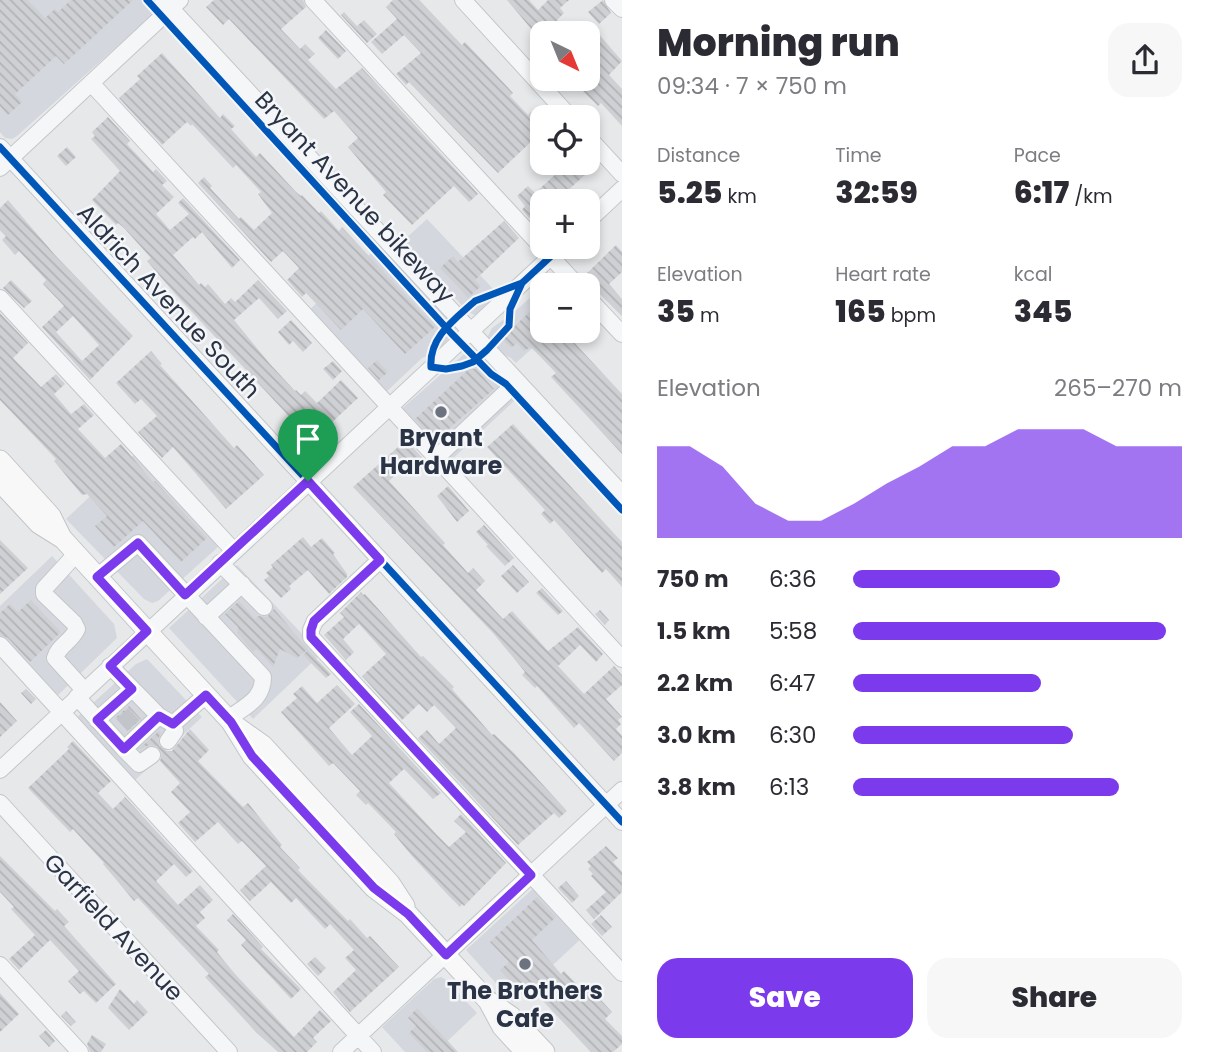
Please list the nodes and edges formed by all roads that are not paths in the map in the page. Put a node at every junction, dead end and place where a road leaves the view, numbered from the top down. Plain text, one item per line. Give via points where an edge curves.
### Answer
1 (313, 0) edge
2 (463, 0) edge
3 (613, 0) edge
4 (171, 3) edge
5 (622, 9) edge
6 (91, 83) junction
7 (559, 105) edge
8 (600, 149) edge
9 (4, 158) edge
10 (622, 174) edge
11 (622, 189) edge
12 (600, 210) edge
13 (530, 225) edge
14 (548, 259) edge
15 (0, 298) edge
16 (600, 311) edge
17 (470, 331) junction
18 (622, 334) edge
19 (517, 382) junction
20 (390, 406) junction
21 (437, 457) junction
22 (0, 460) edge
23 (0, 481) edge
24 (308, 481) junction
25 (622, 494) edge
26 (69, 547) junction
27 (234, 551) junction
28 (380, 560) junction
29 (220, 563) junction
30 (97, 577) junction
31 (242, 584) junction
32 (185, 595) junction
33 (264, 607) dead end
34 (206, 617) junction
35 (147, 631) junction
36 (0, 645) edge
37 (622, 659) edge
38 (110, 666) junction
39 (132, 689) junction
40 (80, 694) junction
41 (206, 695) junction
42 (62, 712) junction
43 (97, 720) junction
44 (166, 720) junction
45 (229, 721) junction
46 (168, 741) dead end
47 (124, 749) junction
48 (152, 755) dead end
49 (0, 770) edge
50 (622, 790) edge
51 (0, 803) edge
52 (606, 805) junction
53 (622, 822) edge
54 (531, 875) junction
55 (446, 955) junction
56 (0, 965) edge
57 (622, 973) edge
58 (488, 1001) junction
59 (358, 1036) junction
60 (80, 1052) edge
61 (229, 1052) edge
62 (341, 1052) edge
63 (373, 1052) edge
64 (525, 1052) edge
65 (545, 1052) edge

1 - 13 street
2 - 7 street
3 - 5 street
4 - 6 street
4 - 17 street
6 - 9 street
6 - 20 street
8 - 10 street
9 - 24 street, Aldrich Avenue South
11 - 12 street
14 - 17 street
15 - 27 street
16 - 18 street
17 - 19 street
17 - 20 street
19 - 21 street
19 - 25 street
20 - 21 street
20 - 24 street
21 - 37 street
22 - 26 main road via 51,516
23 - 26 main road via 39,524
24 - 27 street
24 - 28 street, Aldrich Avenue South
26 - 30 main road
26 - 40 street via 44,594 77,629 55,658
27 - 29 street
28 - 52 street, Aldrich Avenue South
28 - 54 street via 314,621 311,637
29 - 31 street
29 - 32 street
30 - 32 street via 138,543
30 - 35 main road
31 - 33 street
31 - 34 street
32 - 34 street
32 - 35 street
34 - 45 street via 263,677 256,699
35 - 38 street
35 - 41 main road
36 - 42 street
38 - 39 street
38 - 40 street
39 - 43 street
39 - 44 street via 140,708
40 - 42 street
40 - 43 street
41 - 44 street
41 - 45 main road
42 - 49 street
42 - 59 street
43 - 47 street via 117,730
44 - 46 street via 175,730
44 - 47 street
45 - 55 main road via 273,755 390,883 408,914
47 - 48 street via 139,764
50 - 52 street
51 - 61 street, Garfield Avenue
52 - 53 street, Aldrich Avenue South
52 - 54 street
54 - 55 street
54 - 57 street
55 - 58 main road
55 - 59 street
56 - 60 street
58 - 64 main road via 502,1027
58 - 65 main road via 511,1016
59 - 62 street
59 - 63 street

